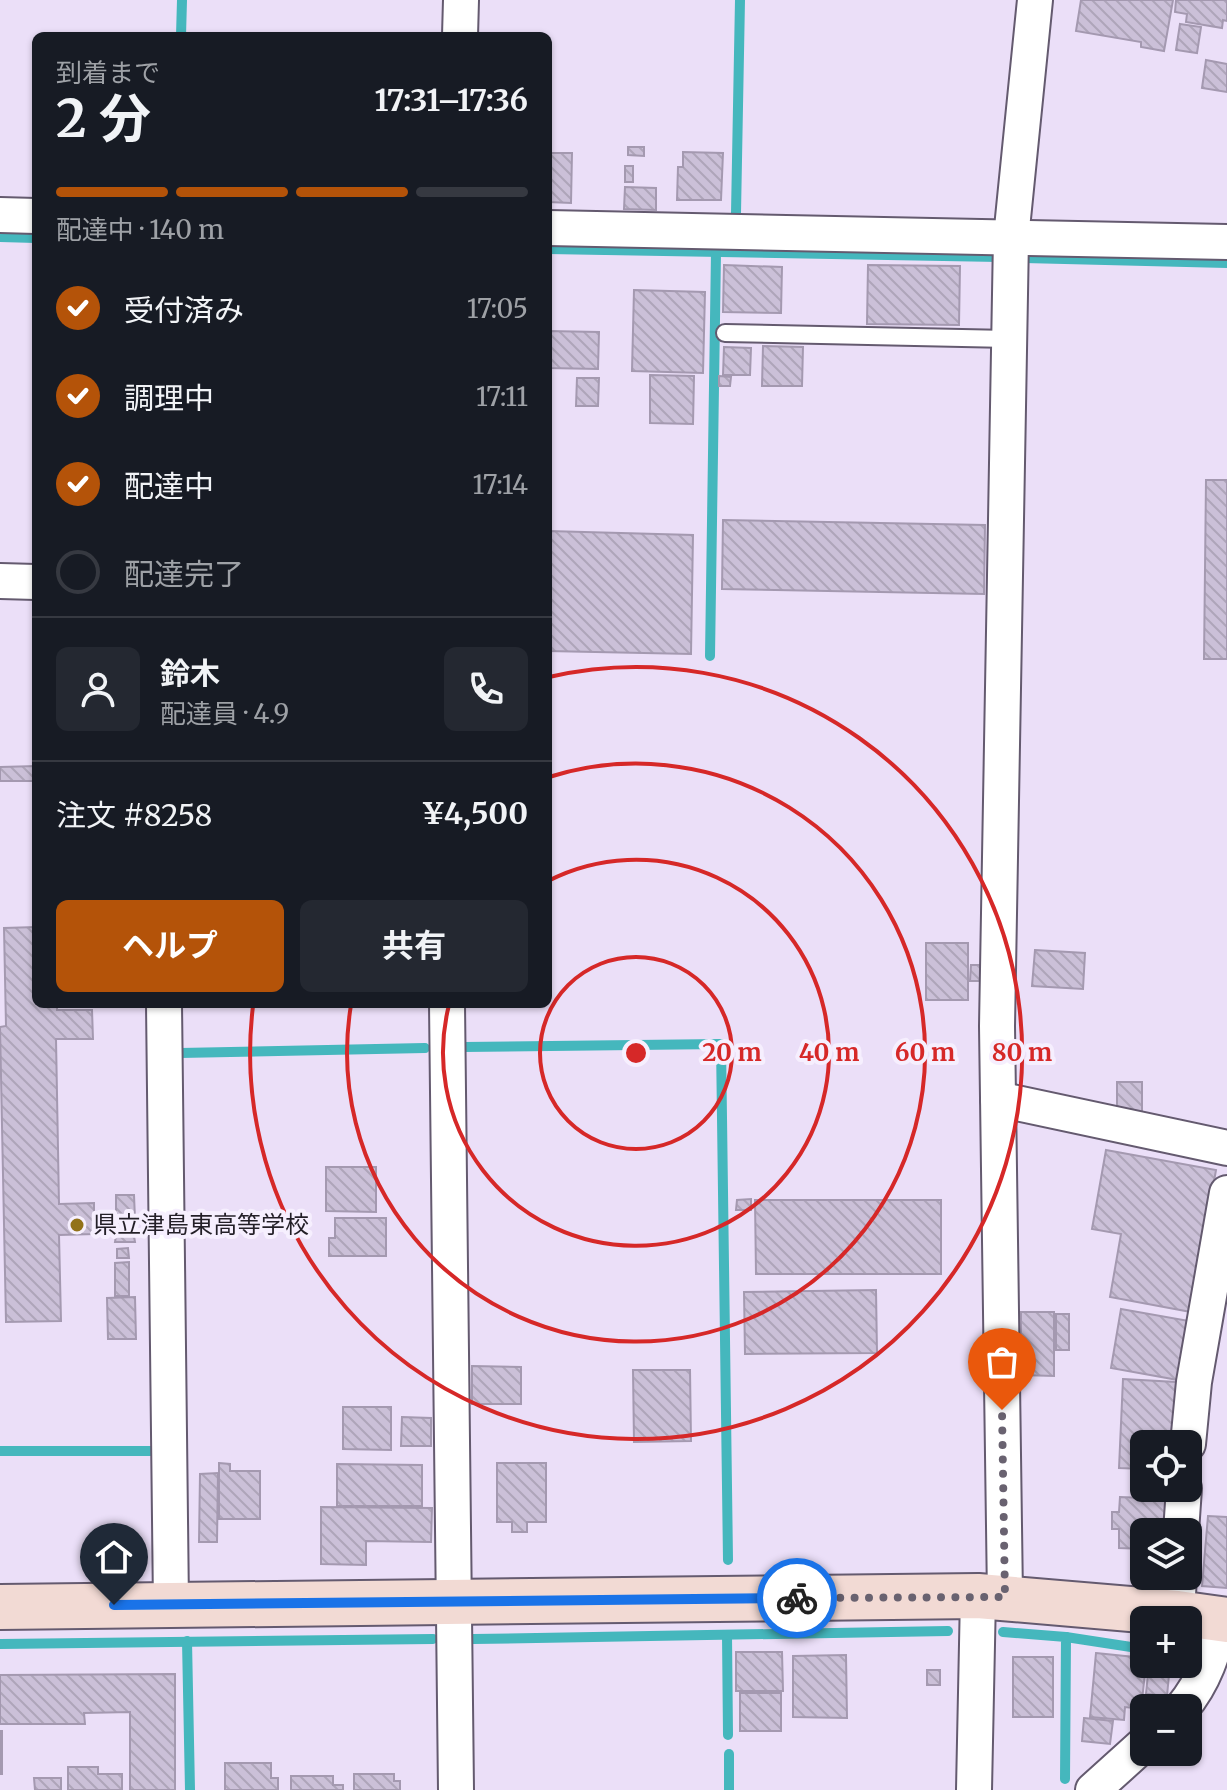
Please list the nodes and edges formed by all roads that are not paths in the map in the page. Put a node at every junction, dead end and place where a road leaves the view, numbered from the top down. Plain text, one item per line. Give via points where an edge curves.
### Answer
1 (461, 0) edge
2 (1035, 0) edge
3 (460, 32) edge
4 (0, 215) edge
5 (32, 216) edge
6 (552, 228) edge
7 (1011, 238) junction
8 (1227, 242) edge
9 (725, 333) dead end
10 (1009, 339) junction
11 (0, 581) edge
12 (32, 582) edge
13 (164, 1008) edge
14 (447, 1008) edge
15 (998, 1099) junction
16 (1227, 1148) edge
17 (1227, 1193) edge
18 (1189, 1430) edge
19 (1178, 1594) edge
20 (991, 1596) junction
21 (454, 1601) junction
22 (171, 1605) junction
23 (0, 1607) edge
24 (1224, 1620) edge
25 (1194, 1694) edge
26 (1130, 1757) edge
27 (456, 1790) edge
28 (974, 1790) edge
29 (1093, 1790) edge

1 - 3 street
2 - 7 street
4 - 5 street
6 - 7 street
7 - 8 street
7 - 10 street
9 - 10 lane
10 - 15 street
11 - 12 street
13 - 22 street
14 - 21 street
15 - 16 street
15 - 20 street
17 - 18 street
19 - 20 main road
19 - 24 main road
20 - 21 main road
20 - 28 street
21 - 22 main road
21 - 27 street
22 - 23 main road
24 - 25 street
26 - 29 street

